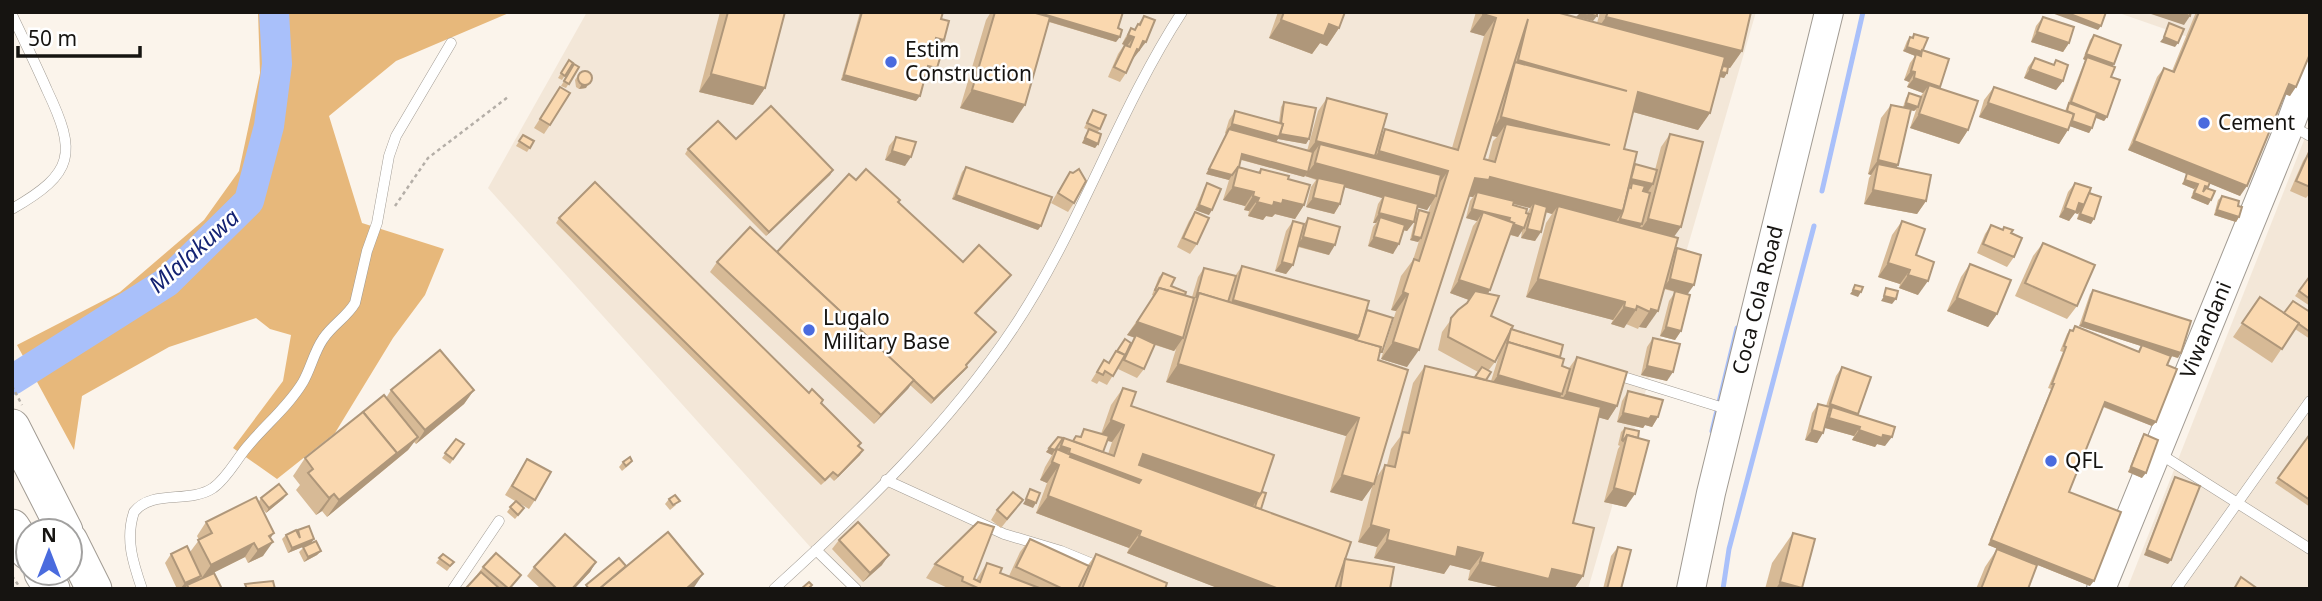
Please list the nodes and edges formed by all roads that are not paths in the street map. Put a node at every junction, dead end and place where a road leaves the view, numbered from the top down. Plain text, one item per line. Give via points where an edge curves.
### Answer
1 (1182, 12) edge
2 (1829, 12) edge
3 (12, 15) edge
4 (451, 43) dead end
5 (2310, 71) edge
6 (2300, 131) edge
7 (12, 209) edge
8 (1600, 369) edge
9 (2310, 401) edge
10 (1731, 410) junction
11 (13, 429) edge
12 (2157, 452) junction
13 (887, 480) junction
14 (2238, 503) junction
15 (58, 517) edge
16 (499, 521) dead end
17 (2310, 549) edge
18 (816, 550) junction
19 (84, 569) edge
20 (1108, 570) edge
21 (94, 589) edge
22 (142, 589) edge
23 (453, 589) edge
24 (774, 589) edge
25 (856, 589) edge
26 (1691, 589) edge
27 (2101, 589) edge
28 (2176, 589) edge

1 - 13 lane via 1015,326 977,380
2 - 10 main road, Coca Cola Road
3 - 7 lane via 63,124 67,146 65,158 43,192
4 - 22 lane via 396,136 355,303 321,341 295,394 220,483 194,496 147,501 134,512 129,541
5 - 6 main road, Viwandani
6 - 12 main road, Viwandani
8 - 10 lane
9 - 14 lane
10 - 26 main road, Coca Cola Road
11 - 15 highway
12 - 14 lane
12 - 27 main road, Viwandani
13 - 18 lane
13 - 20 lane via 1004,534
14 - 17 lane
14 - 28 lane
16 - 23 lane
18 - 24 lane
18 - 25 lane
19 - 21 highway

